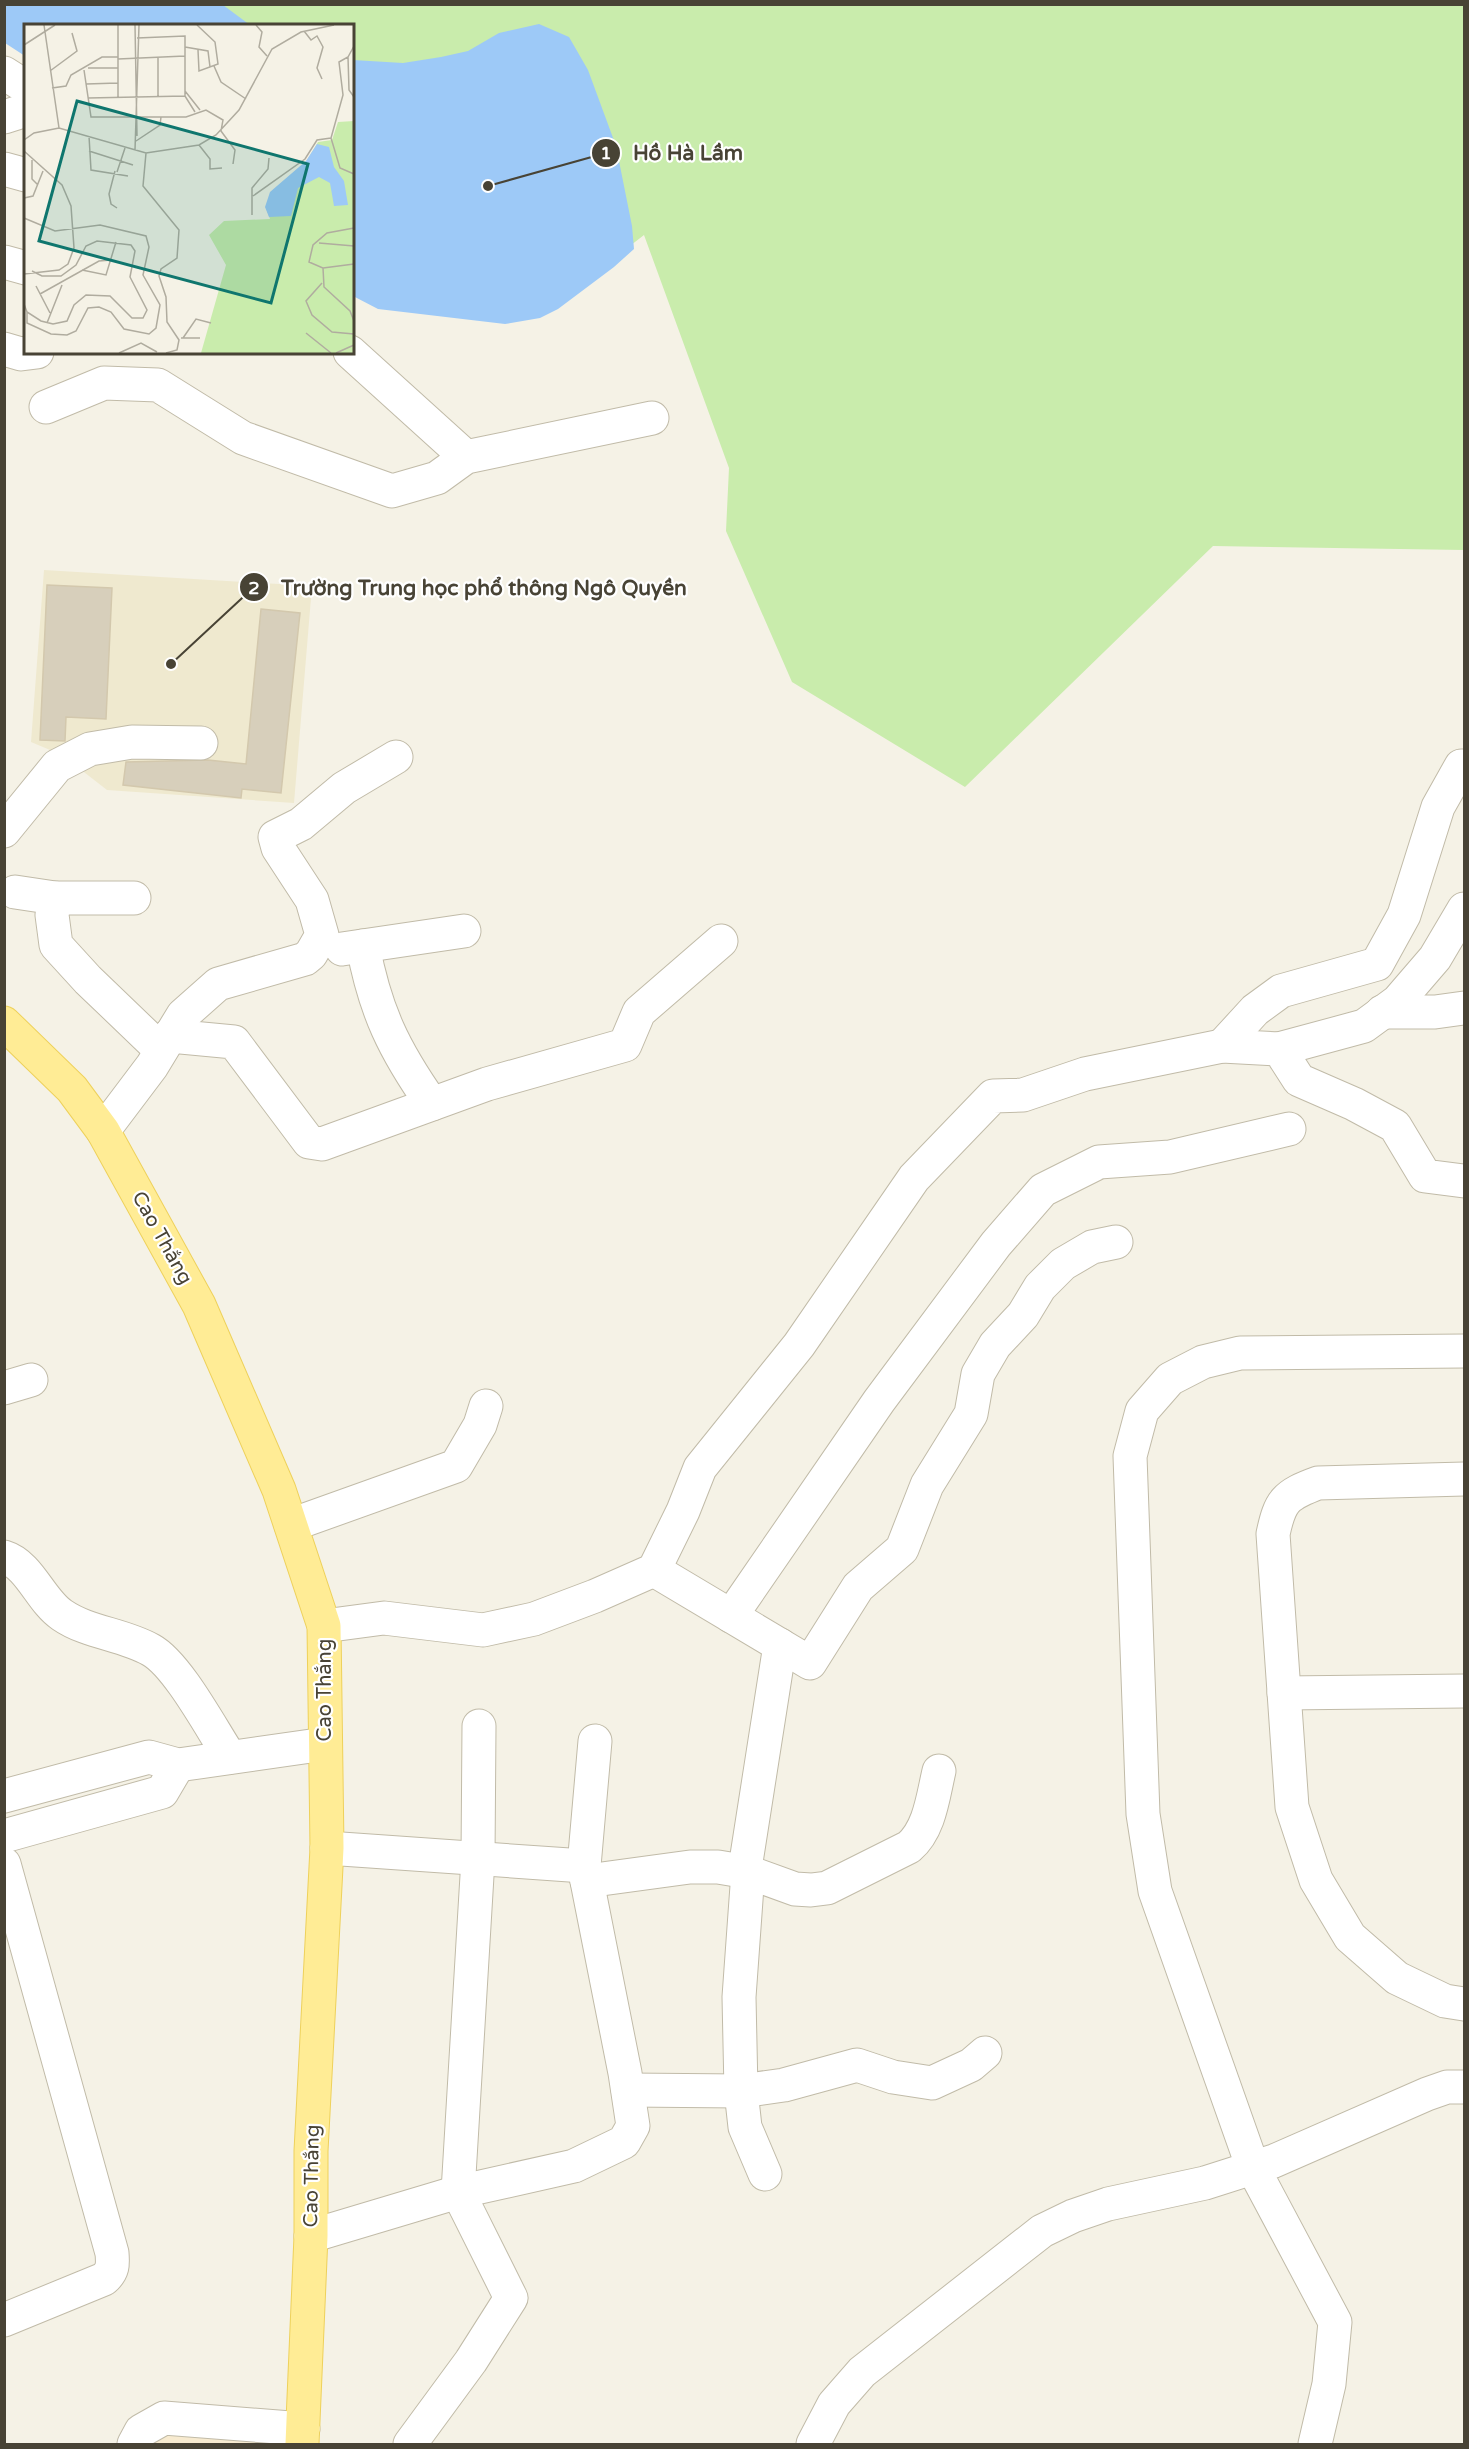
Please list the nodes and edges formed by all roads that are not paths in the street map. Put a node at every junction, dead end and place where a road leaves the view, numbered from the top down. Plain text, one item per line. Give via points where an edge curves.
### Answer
1 (4, 73) edge
2 (24, 86) edge
3 (24, 111) edge
4 (4, 117) edge
5 (4, 169) edge
6 (24, 174) edge
7 (4, 262) edge
8 (24, 267) edge
9 (4, 349) edge
10 (24, 354) edge
11 (352, 354) edge
12 (46, 407) dead end
13 (652, 417) dead end
14 (466, 457) junction
15 (201, 743) dead end
16 (396, 757) dead end
17 (1461, 766) dead end
18 (4, 831) edge
19 (15, 892) dead end
20 (55, 898) junction
21 (134, 898) dead end
22 (1464, 909) edge
23 (464, 931) dead end
24 (721, 941) dead end
25 (363, 946) junction
26 (311, 954) junction
27 (1464, 1008) edge
28 (1382, 1012) junction
29 (4, 1023) edge
30 (166, 1042) junction
31 (1222, 1046) junction
32 (1279, 1049) junction
33 (432, 1104) junction
34 (1289, 1129) dead end
35 (103, 1131) junction
36 (1464, 1181) edge
37 (1116, 1242) dead end
38 (1464, 1351) edge
39 (486, 1406) dead end
40 (1464, 1479) edge
41 (291, 1525) junction
42 (4, 1557) edge
43 (654, 1570) junction
44 (731, 1616) junction
45 (324, 1626) junction
46 (780, 1645) junction
47 (1464, 1691) edge
48 (1284, 1693) junction
49 (479, 1726) dead end
50 (595, 1741) dead end
51 (325, 1744) junction
52 (230, 1757) junction
53 (178, 1765) junction
54 (939, 1771) dead end
55 (4, 1796) edge
56 (4, 1836) edge
57 (327, 1848) junction
58 (478, 1858) junction
59 (4, 1864) edge
60 (748, 1872) junction
61 (585, 1874) junction
62 (1464, 2004) edge
63 (985, 2054) dead end
64 (1464, 2087) edge
65 (628, 2090) junction
66 (741, 2091) junction
67 (1253, 2168) junction
68 (765, 2174) dead end
69 (458, 2192) junction
70 (310, 2236) junction
71 (4, 2320) edge
72 (302, 2437) edge
73 (134, 2445) edge
74 (410, 2445) edge
75 (813, 2445) edge
76 (1315, 2445) edge

1 - 2 street
3 - 4 street
5 - 6 street
7 - 8 street
9 - 10 street
11 - 14 street
12 - 14 street via 104,383 158,385 243,438 392,491 437,478
13 - 14 street
15 - 18 street via 132,742 90,749 57,766
16 - 26 street via 344,788 301,824 275,837 312,900 322,934
17 - 31 street via 1438,807 1404,915 1377,964 1281,991 1255,1010
19 - 20 street
20 - 21 street
20 - 30 street via 52,915 56,945 88,981
22 - 28 street via 1435,958 1398,1001
23 - 25 street
24 - 33 street via 639,1012 625,1045 487,1084
25 - 26 street
25 - 33 street via 370,986 383,1019 406,1066
26 - 30 street via 218,984 183,1015
27 - 28 street
28 - 32 street via 1364,1026
29 - 35 main road, Cao Thắng via 72,1089
30 - 33 street via 181,1037 234,1041 309,1142 322,1144
30 - 35 street
31 - 32 street
31 - 43 street via 1096,1071 1023,1095 993,1096 914,1178 799,1345 700,1468
32 - 36 street via 1299,1080 1395,1126 1425,1176
34 - 44 street via 1170,1157 1099,1162 1043,1190 996,1244 879,1401
35 - 41 main road, Cao Thắng via 199,1305
37 - 46 street via 1092,1247 1063,1263 995,1345 978,1374 971,1414 927,1485 902,1549 858,1587 810,1663
38 - 67 street via 1240,1353 1203,1362 1170,1379 1142,1411 1130,1456 1143,1814 1155,1891
39 - 41 street via 480,1425 456,1466
40 - 48 street via 1318,1484 1296,1491 1279,1507 1273,1534
41 - 45 main road, Cao Thắng
42 - 52 street via 16,1562 61,1614 153,1651 170,1666
43 - 44 street
43 - 45 street via 534,1619 483,1630 384,1618
44 - 46 street
45 - 51 main road, Cao Thắng
46 - 60 street via 746,1862
47 - 48 street
48 - 62 street via 1292,1807 1316,1880 1350,1937 1397,1978 1445,2001
49 - 58 street
50 - 61 street
51 - 52 street
51 - 57 main road, Cao Thắng
52 - 53 street
53 - 55 street via 149,1757
53 - 56 street via 162,1792
54 - 60 street via 922,1831 909,1847 827,1888 795,1889
57 - 58 street
57 - 70 main road, Cao Thắng
58 - 61 street
58 - 69 street
59 - 71 street via 113,2265 104,2279
60 - 61 street via 690,1867
60 - 66 street via 739,1997
61 - 65 street
63 - 66 street via 932,2084 857,2065 784,2085
64 - 67 street via 1427,2094
65 - 66 street
65 - 69 street via 633,2126 624,2142 574,2166
66 - 68 street via 745,2127
67 - 75 street via 1108,2204 1042,2231 862,2372 834,2404
67 - 76 street via 1335,2322 1329,2384
69 - 70 street
69 - 74 street via 512,2298
70 - 72 main road, Cao Thắng
72 - 73 street via 164,2418 141,2431

